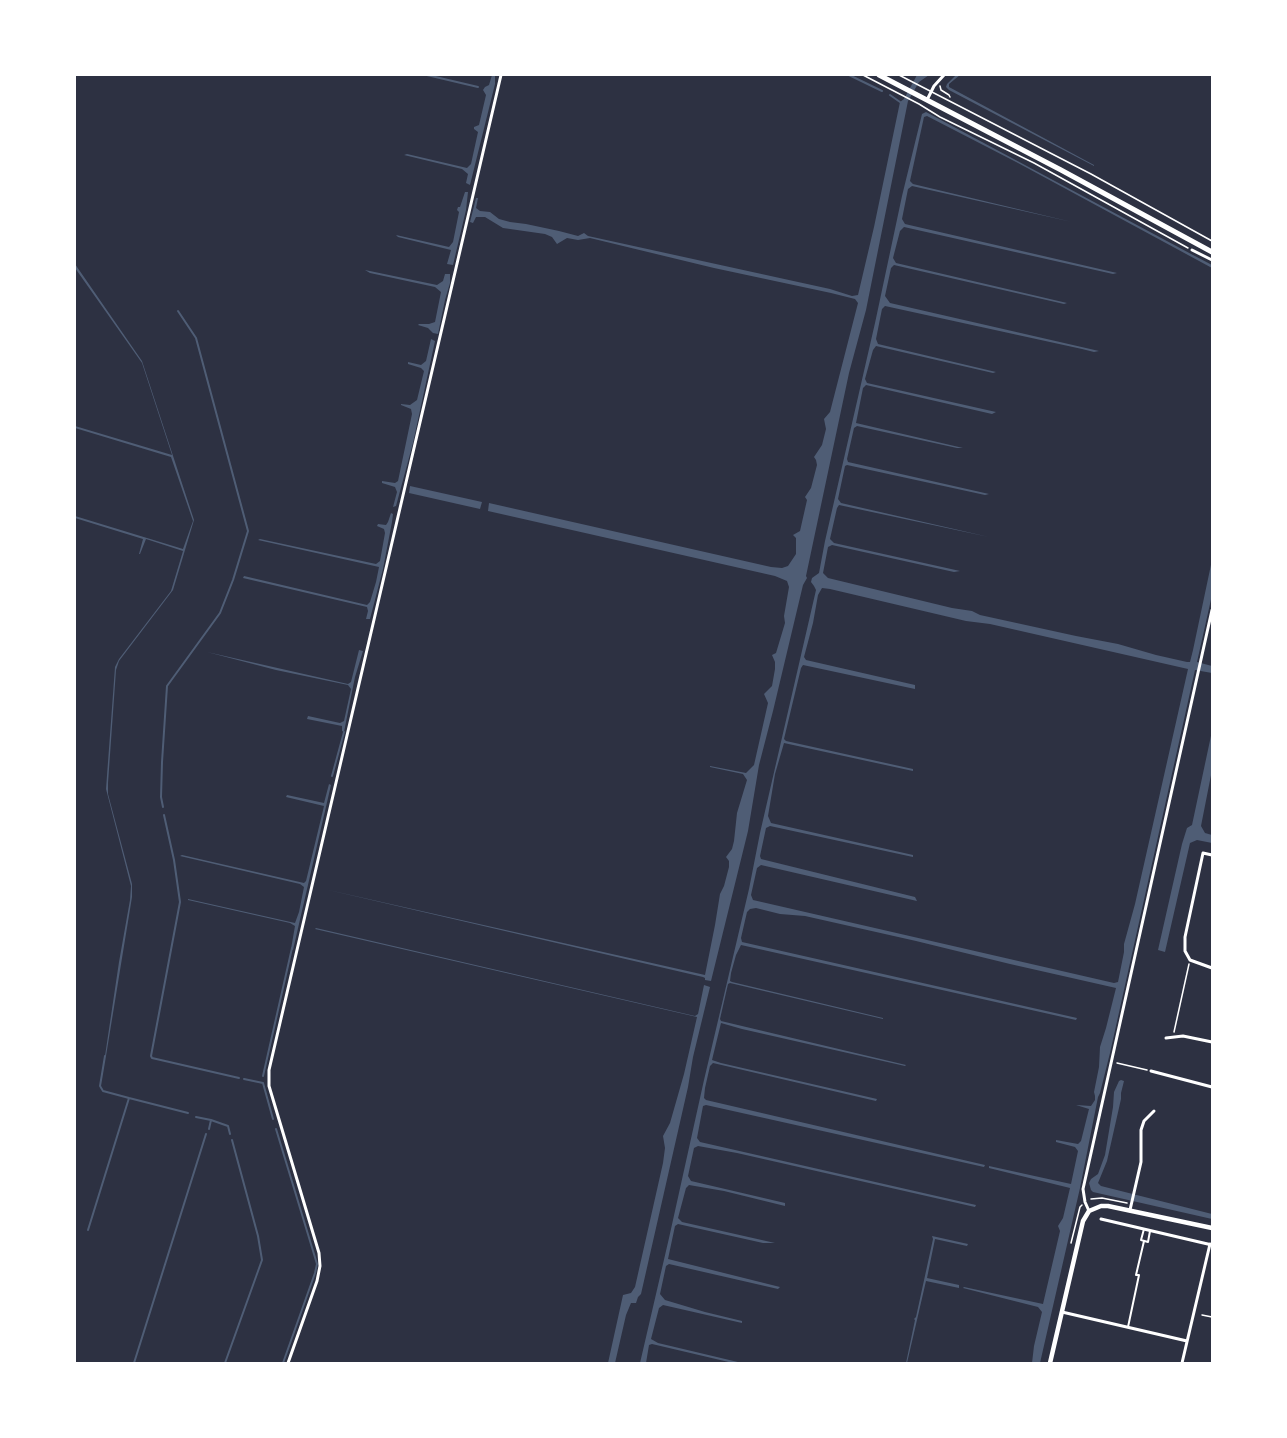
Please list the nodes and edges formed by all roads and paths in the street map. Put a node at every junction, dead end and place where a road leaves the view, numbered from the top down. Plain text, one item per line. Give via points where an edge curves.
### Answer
1 (501, 75) edge
2 (863, 75) edge
3 (879, 75) edge
4 (899, 75) edge
5 (944, 75) edge
6 (931, 91) junction
7 (927, 100) junction
8 (1212, 241) edge
9 (1192, 250) joint
10 (1212, 252) edge
11 (1212, 260) edge
12 (1212, 610) edge
13 (1212, 855) edge
14 (1190, 960) junction
15 (1212, 968) edge
16 (1173, 1037) junction
17 (1166, 1038) dead end
18 (1212, 1042) edge
19 (1112, 1062) junction
20 (1151, 1071) joint
21 (1212, 1086) edge
22 (1154, 1111) dead end
23 (1089, 1210) junction
24 (1130, 1210) junction
25 (1101, 1219) dead end
26 (1212, 1228) edge
27 (1144, 1229) junction
28 (1150, 1230) junction
29 (1144, 1241) junction
30 (1211, 1244) edge
31 (1062, 1312) junction
32 (1194, 1313) junction
33 (1202, 1315) joint
34 (1212, 1317) edge
35 (1128, 1327) junction
36 (1187, 1341) junction
37 (288, 1363) edge
38 (1050, 1363) edge
39 (1182, 1363) edge

1 - 37 street via 269,1070 269,1086 320,1266
2 - 9 path
3 - 7 main road
4 - 6 lane
5 - 6 street
6 - 7 street
6 - 8 lane
7 - 10 main road
9 - 11 street
12 - 19 street
13 - 14 street via 1203,853 1185,937
14 - 15 street
14 - 16 path
16 - 17 street
16 - 18 street
19 - 20 path
19 - 23 street via 1083,1189
20 - 21 street
22 - 24 street via 1141,1130 1141,1162
23 - 24 street via 1108,1206
23 - 31 street
24 - 26 street
25 - 27 street
27 - 28 street
27 - 29 street
28 - 29 street via 1148,1242
28 - 30 street
29 - 35 street
30 - 32 street
31 - 35 street
31 - 38 street
32 - 33 street
32 - 36 street
33 - 34 path
35 - 36 street
36 - 39 street

